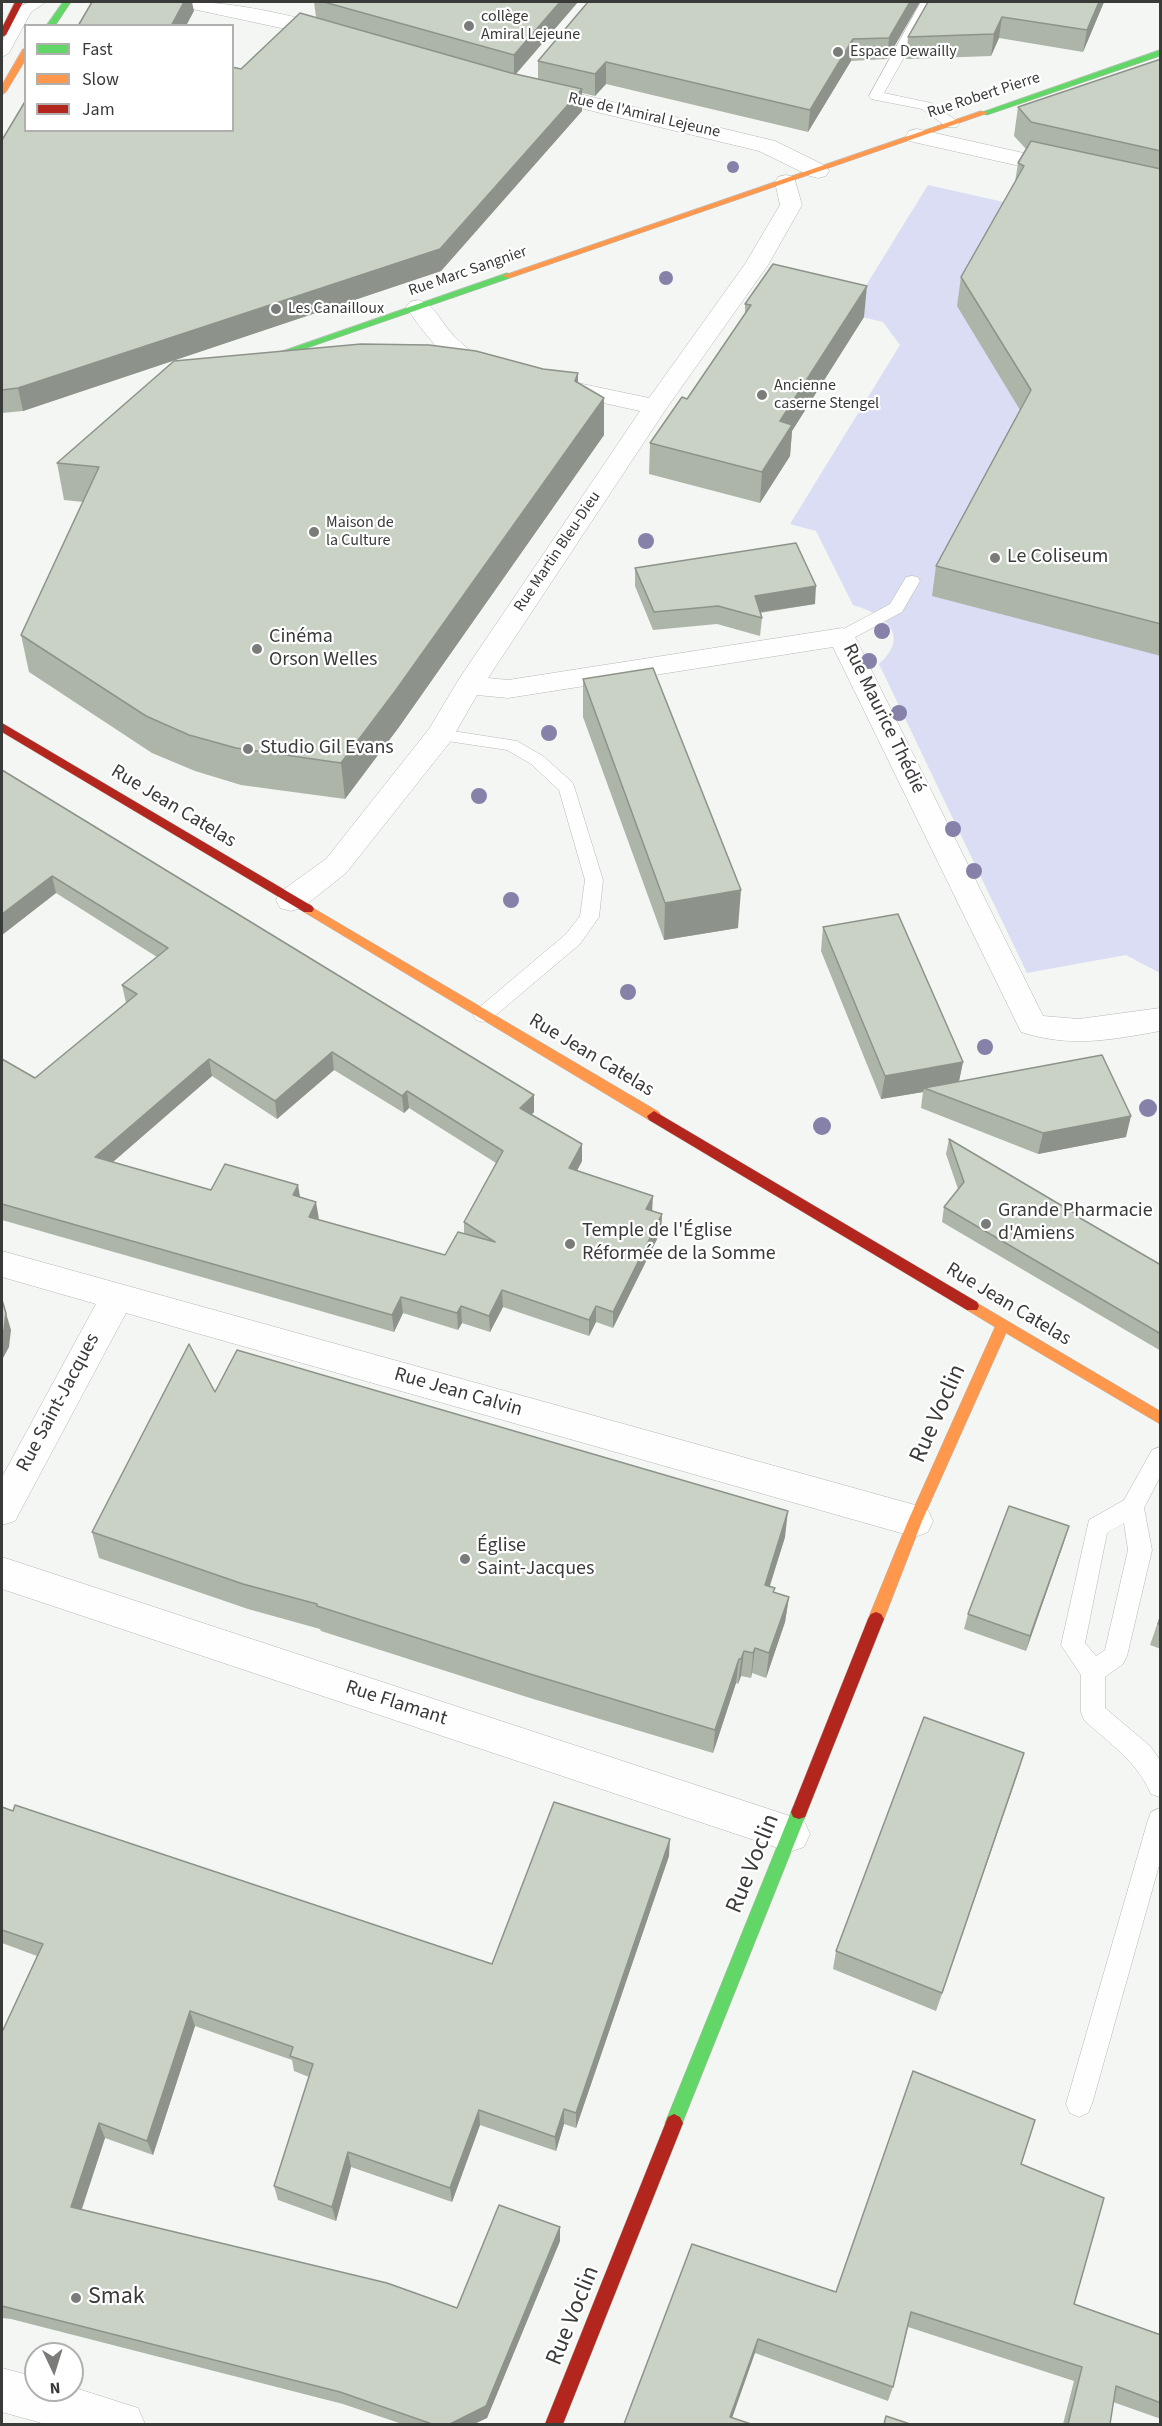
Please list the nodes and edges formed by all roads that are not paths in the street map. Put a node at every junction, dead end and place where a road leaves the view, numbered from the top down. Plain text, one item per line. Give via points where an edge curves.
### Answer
1 (19, 2) edge
2 (39, 2) edge
3 (67, 2) edge
4 (188, 2) edge
5 (928, 2) edge
6 (52, 24) edge
7 (2, 35) edge
8 (355, 39) edge
9 (2, 53) edge
10 (1161, 53) edge
11 (24, 54) edge
12 (534, 70) dead end
13 (2, 92) edge
14 (952, 124) junction
15 (917, 136) junction
16 (818, 171) junction
17 (1079, 172) edge
18 (786, 182) junction
19 (418, 307) junction
20 (236, 369) edge
21 (655, 407) junction
22 (912, 581) dead end
23 (843, 637) junction
24 (468, 685) junction
25 (2, 727) edge
26 (440, 735) junction
27 (291, 900) junction
28 (483, 1015) junction
29 (1161, 1020) edge
30 (2, 1264) edge
31 (117, 1297) junction
32 (1003, 1324) junction
33 (1161, 1418) edge
34 (1161, 1457) edge
35 (1132, 1507) junction
36 (2, 1510) edge
37 (915, 1521) junction
38 (2, 1573) edge
39 (1093, 1672) junction
40 (1161, 1786) edge
41 (1161, 1820) edge
42 (790, 1834) junction
43 (1079, 2104) dead end
44 (2, 2390) edge
45 (122, 2424) edge
46 (554, 2424) edge

1 - 7 street
2 - 9 lane via 26,9
3 - 6 street
4 - 8 street
5 - 14 lane via 876,96 926,106
10 - 14 street, Rue Robert Pierre
11 - 13 street
12 - 16 street, Rue de l'Amiral Lejeune via 520,87 767,146
14 - 15 street, Rue Robert Pierre
15 - 16 street, Rue Robert Pierre
15 - 17 street
16 - 18 street, Rue Robert Pierre
18 - 19 street, Rue Marc Sangnier
18 - 21 street, Rue Martin Bleu-Dieu via 791,205 756,265
19 - 20 street, Rue Marc Sangnier
19 - 21 street via 445,340 473,365
21 - 24 street, Rue Martin Bleu-Dieu
22 - 23 lane via 896,608
23 - 24 street, Rue Maurice Thédié via 508,689
23 - 29 street, Rue Maurice Thédié via 1032,1024 1061,1031
24 - 26 street, Rue Martin Bleu-Dieu
25 - 27 street, Rue Jean Catelas
26 - 27 street, Rue Martin Bleu-Dieu via 336,866
26 - 28 lane via 511,746 537,760 567,787 594,880 589,917 573,939
27 - 28 street, Rue Jean Catelas
28 - 32 street, Rue Jean Catelas
30 - 31 street, Rue Jean Calvin
31 - 36 street, Rue Saint-Jacques
31 - 37 street, Rue Jean Calvin
32 - 33 street, Rue Jean Catelas
32 - 37 street, Rue Voclin
34 - 35 lane
35 - 39 lane via 1140,1550 1136,1572 1115,1656
35 - 39 lane via 1097,1527 1073,1645
37 - 42 street, Rue Voclin
38 - 42 street, Rue Flamant
39 - 40 lane via 1093,1712 1135,1746
41 - 43 lane
42 - 46 street, Rue Voclin
44 - 45 street

